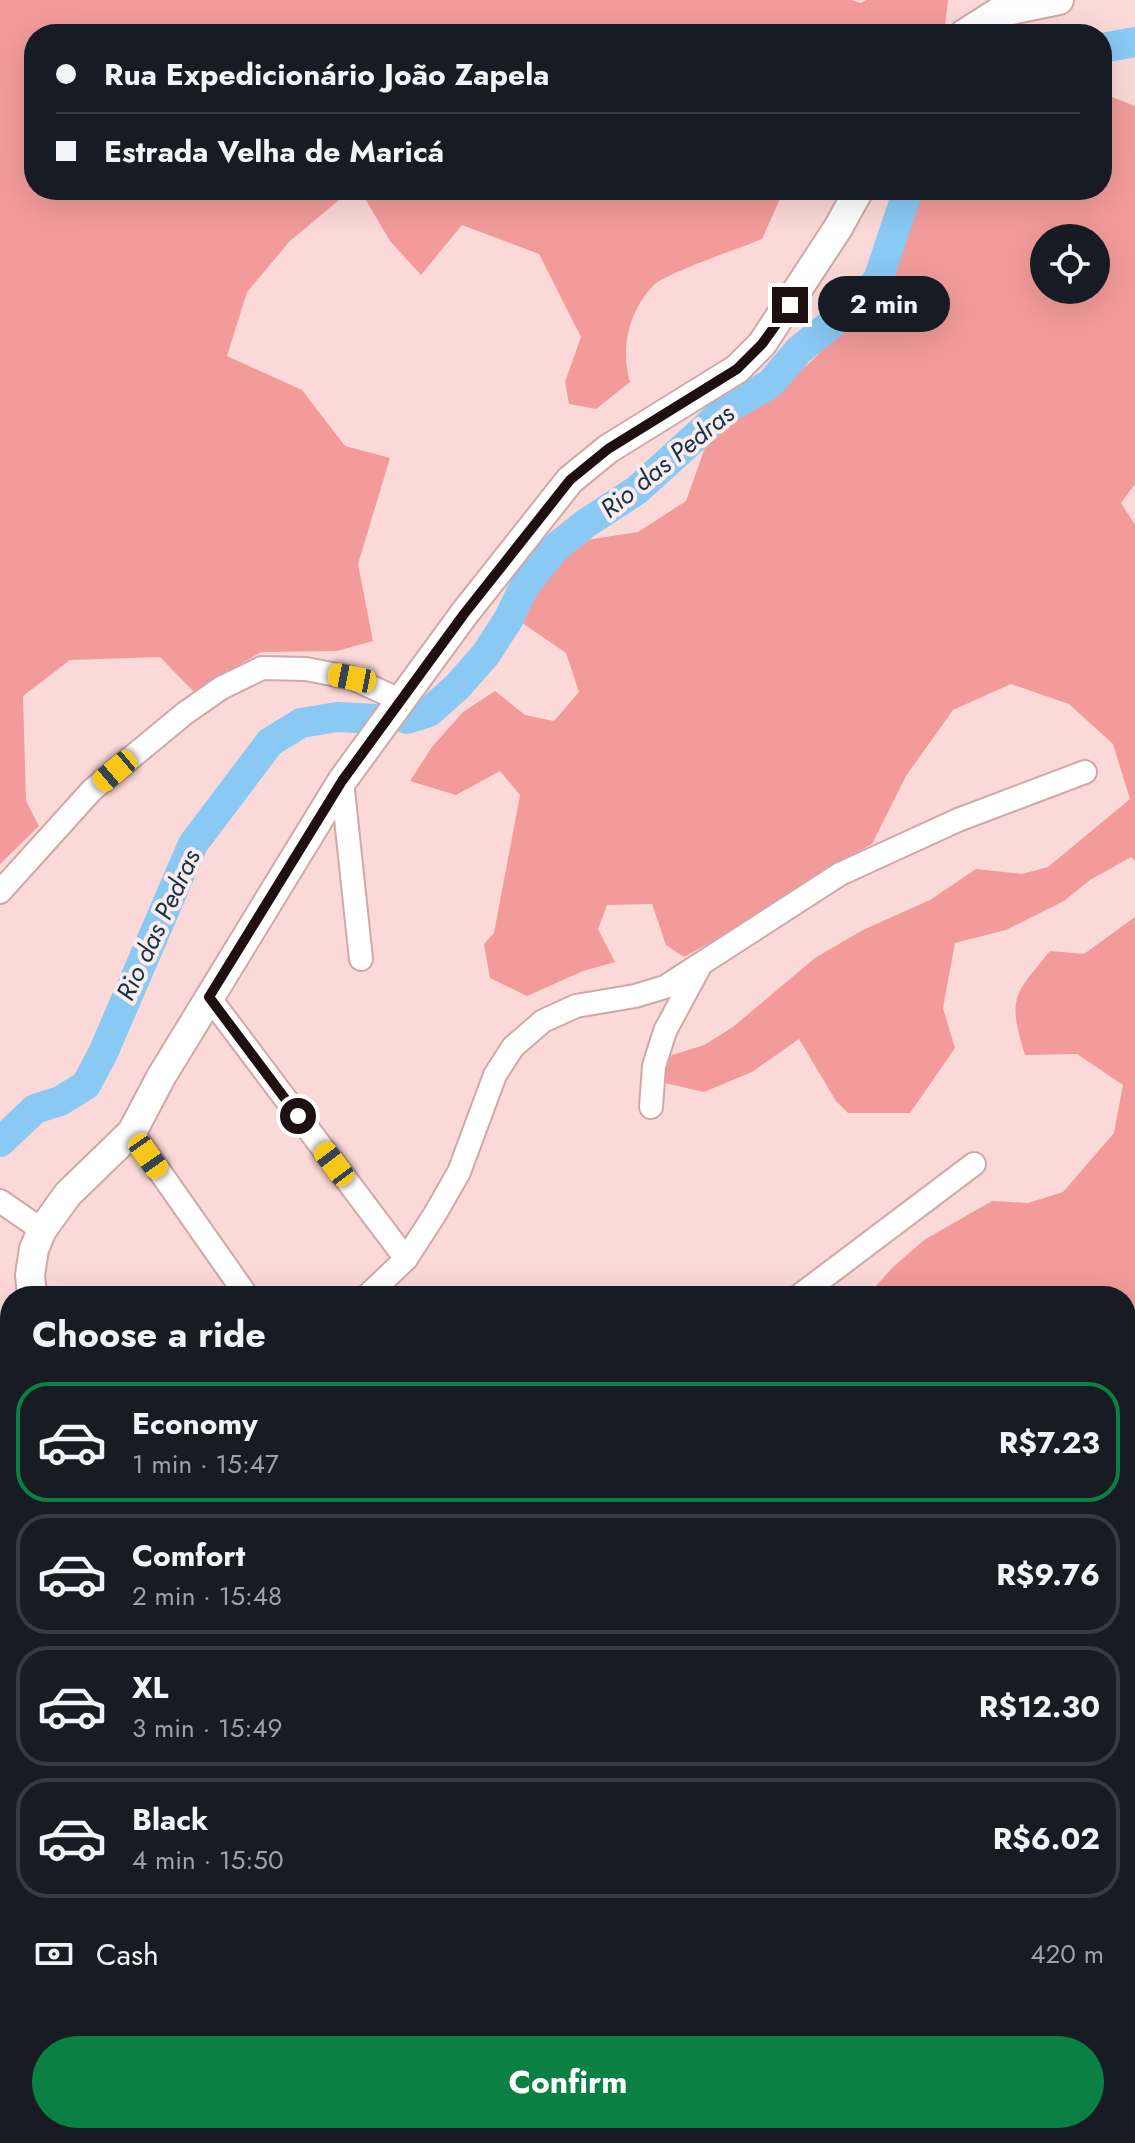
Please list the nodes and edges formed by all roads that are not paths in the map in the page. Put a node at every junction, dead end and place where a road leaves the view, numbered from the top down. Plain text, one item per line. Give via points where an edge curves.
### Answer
1 (1059, 0) edge
2 (980, 24) edge
3 (853, 200) edge
4 (402, 701) junction
5 (1085, 772) dead end
6 (342, 781) junction
7 (0, 892) edge
8 (361, 959) dead end
9 (700, 965) junction
10 (209, 997) junction
11 (651, 1107) dead end
12 (132, 1132) junction
13 (974, 1164) dead end
14 (0, 1201) edge
15 (42, 1230) junction
16 (406, 1259) junction
17 (31, 1286) edge
18 (240, 1286) edge
19 (378, 1286) edge
20 (812, 1286) edge

1 - 2 main road via 997,13
3 - 4 main road via 762,344 737,369 608,449 570,480
4 - 6 main road
4 - 7 street via 352,678 262,668 184,714 92,790
5 - 9 street via 958,820 840,874
6 - 8 street
6 - 10 main road
9 - 11 street via 665,1031 654,1066
9 - 16 street via 665,987 576,1006 543,1021 513,1047 495,1075 459,1172
10 - 12 main road
10 - 16 street
12 - 15 main road via 68,1194
12 - 18 street
13 - 20 street
14 - 15 street
15 - 17 main road via 34,1249
16 - 19 street

